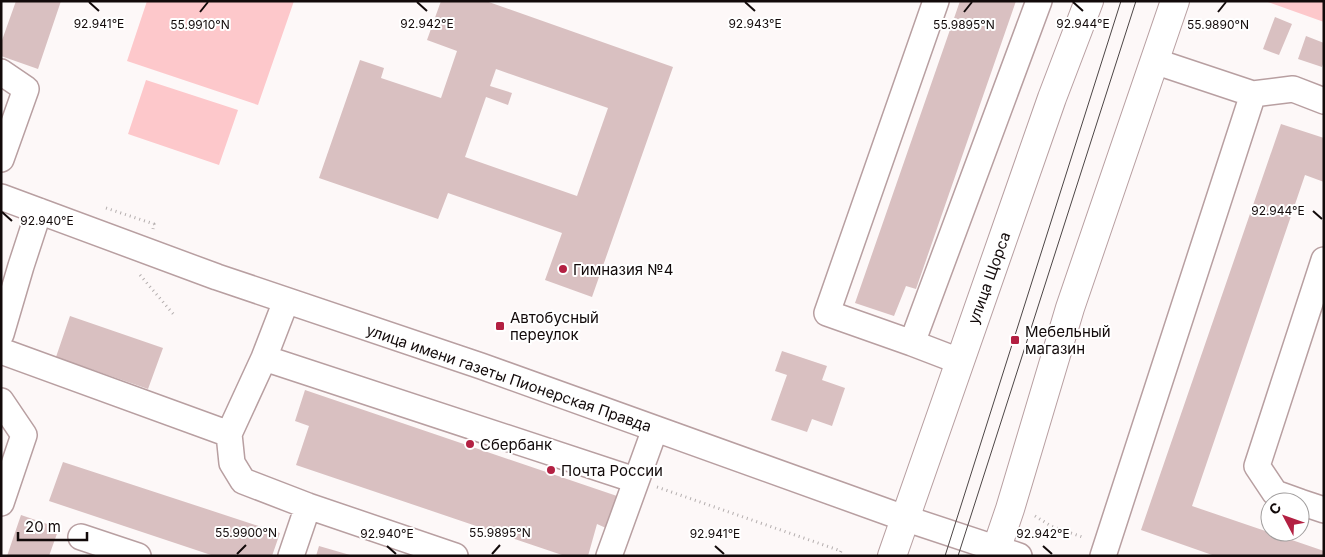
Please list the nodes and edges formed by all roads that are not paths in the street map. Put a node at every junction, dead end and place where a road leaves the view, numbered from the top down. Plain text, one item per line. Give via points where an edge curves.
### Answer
1 (936, 1) edge
2 (1039, 1) edge
3 (1089, 1) edge
4 (1175, 1) edge
5 (1154, 61) junction
6 (1, 72) edge
7 (1253, 94) junction
8 (1324, 101) edge
9 (1, 159) edge
10 (1, 197) edge
11 (39, 211) junction
12 (1324, 260) edge
13 (11, 263) edge
14 (286, 301) junction
15 (1, 334) edge
16 (912, 343) junction
17 (1, 351) edge
18 (264, 358) junction
19 (959, 361) junction
20 (1, 401) edge
21 (655, 429) junction
22 (229, 434) junction
23 (635, 480) junction
24 (1274, 492) edge
25 (1, 503) edge
26 (1310, 505) edge
27 (308, 506) junction
28 (1324, 510) edge
29 (904, 518) junction
30 (81, 537) dead end
31 (1003, 554) edge
32 (138, 556) edge
33 (291, 556) edge
34 (455, 556) edge
35 (609, 556) edge
36 (892, 556) edge
37 (1103, 556) edge

1 - 16 street via 827,313
2 - 16 street
3 - 19 main road, улица Щорса
4 - 5 main road
5 - 7 street
5 - 31 main road via 1070,308 1010,509
6 - 9 street via 26,89
7 - 8 street via 1293,89
7 - 37 street
10 - 11 street, улица имени газеты Пионерская Правда
11 - 13 street
11 - 14 street, улица имени газеты Пионерская Правда
12 - 24 street via 1257,466
13 - 15 street
14 - 18 street
14 - 21 street, улица имени газеты Пионерская Правда
16 - 19 street
17 - 22 street
18 - 22 street
18 - 23 street
19 - 29 main road, улица Щорса
20 - 25 street via 24,435
21 - 23 street
21 - 29 street, улица имени газеты Пионерская Правда
22 - 27 street via 232,462 243,481
23 - 35 street
26 - 28 street
27 - 33 street
27 - 34 street
29 - 31 street, улица имени газеты Пионерская Правда
29 - 36 main road, улица Щорса
30 - 32 street

